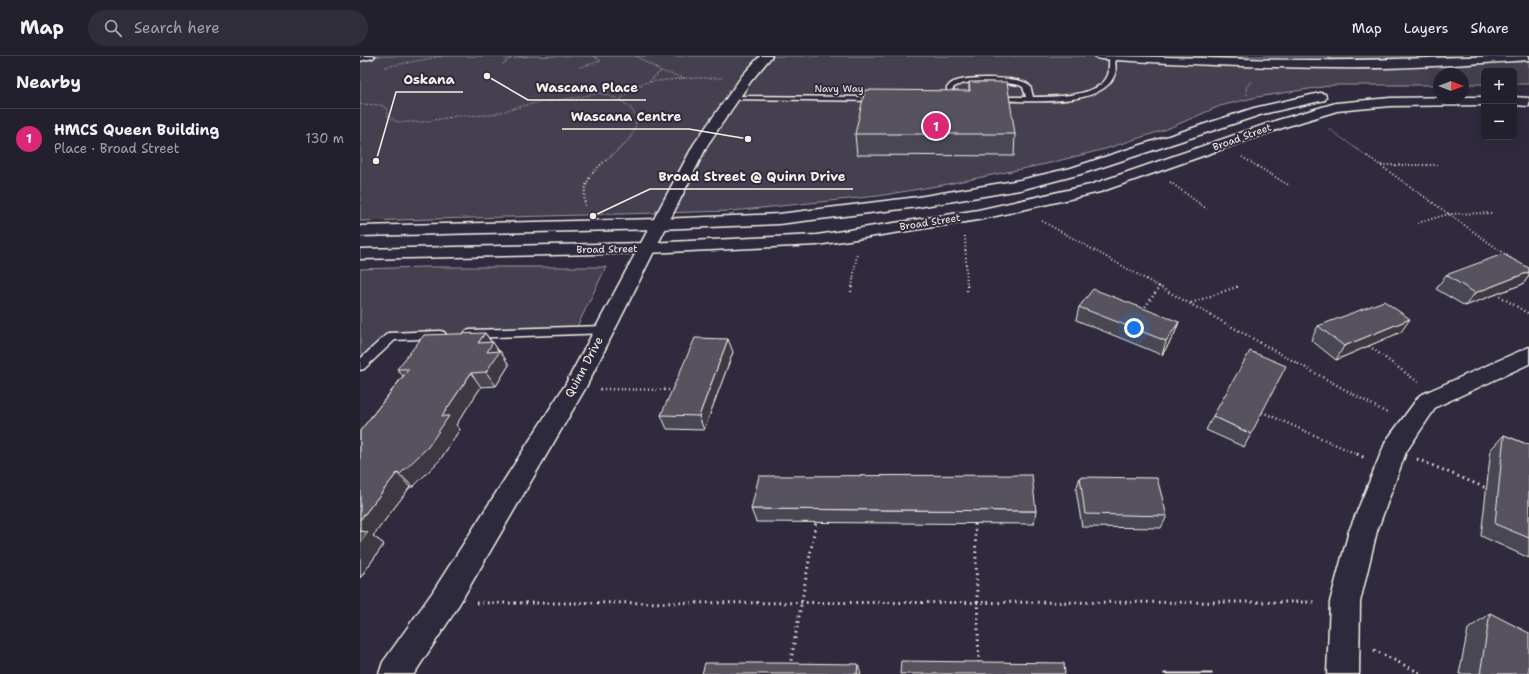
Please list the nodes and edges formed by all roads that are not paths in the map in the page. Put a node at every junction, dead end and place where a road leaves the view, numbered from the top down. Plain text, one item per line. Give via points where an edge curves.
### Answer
1 (369, 56) edge
2 (766, 56) edge
3 (1106, 57) edge
4 (1529, 57) edge
5 (360, 58) edge
6 (1433, 88) edge
7 (732, 98) junction
8 (958, 98) edge
9 (990, 98) edge
10 (1030, 98) junction
11 (886, 99) edge
12 (1481, 101) edge
13 (1517, 102) edge
14 (1529, 102) edge
15 (660, 224) junction
16 (360, 231) edge
17 (647, 248) junction
18 (360, 254) edge
19 (604, 330) junction
20 (1529, 355) edge
21 (360, 366) edge
22 (395, 674) edge
23 (1343, 674) edge

1 - 5 main road
2 - 7 main road, Quinn Drive
3 - 4 main road via 1240,63 1384,64
3 - 10 lane via 1112,75 1100,89 1090,94
6 - 15 main road, Broad Street via 1340,93 1259,111 1076,171 1020,185 918,202 779,219
7 - 11 lane, Navy Way
7 - 15 main road, Quinn Drive via 701,144
8 - 10 lane via 947,98 950,88 959,82 973,81 1017,82 1026,86
9 - 10 lane
12 - 17 main road, Broad Street via 1390,102 1336,107 1094,189 956,218 817,240
13 - 14 main road
15 - 16 main road, Broad Street
15 - 17 main road, Quinn Drive
17 - 18 main road, Broad Street
17 - 19 main road, Quinn Drive
19 - 21 lane via 392,336
19 - 22 main road, Quinn Drive via 574,389 519,481 443,603
20 - 23 main road via 1428,401 1391,458 1363,531 1345,602

